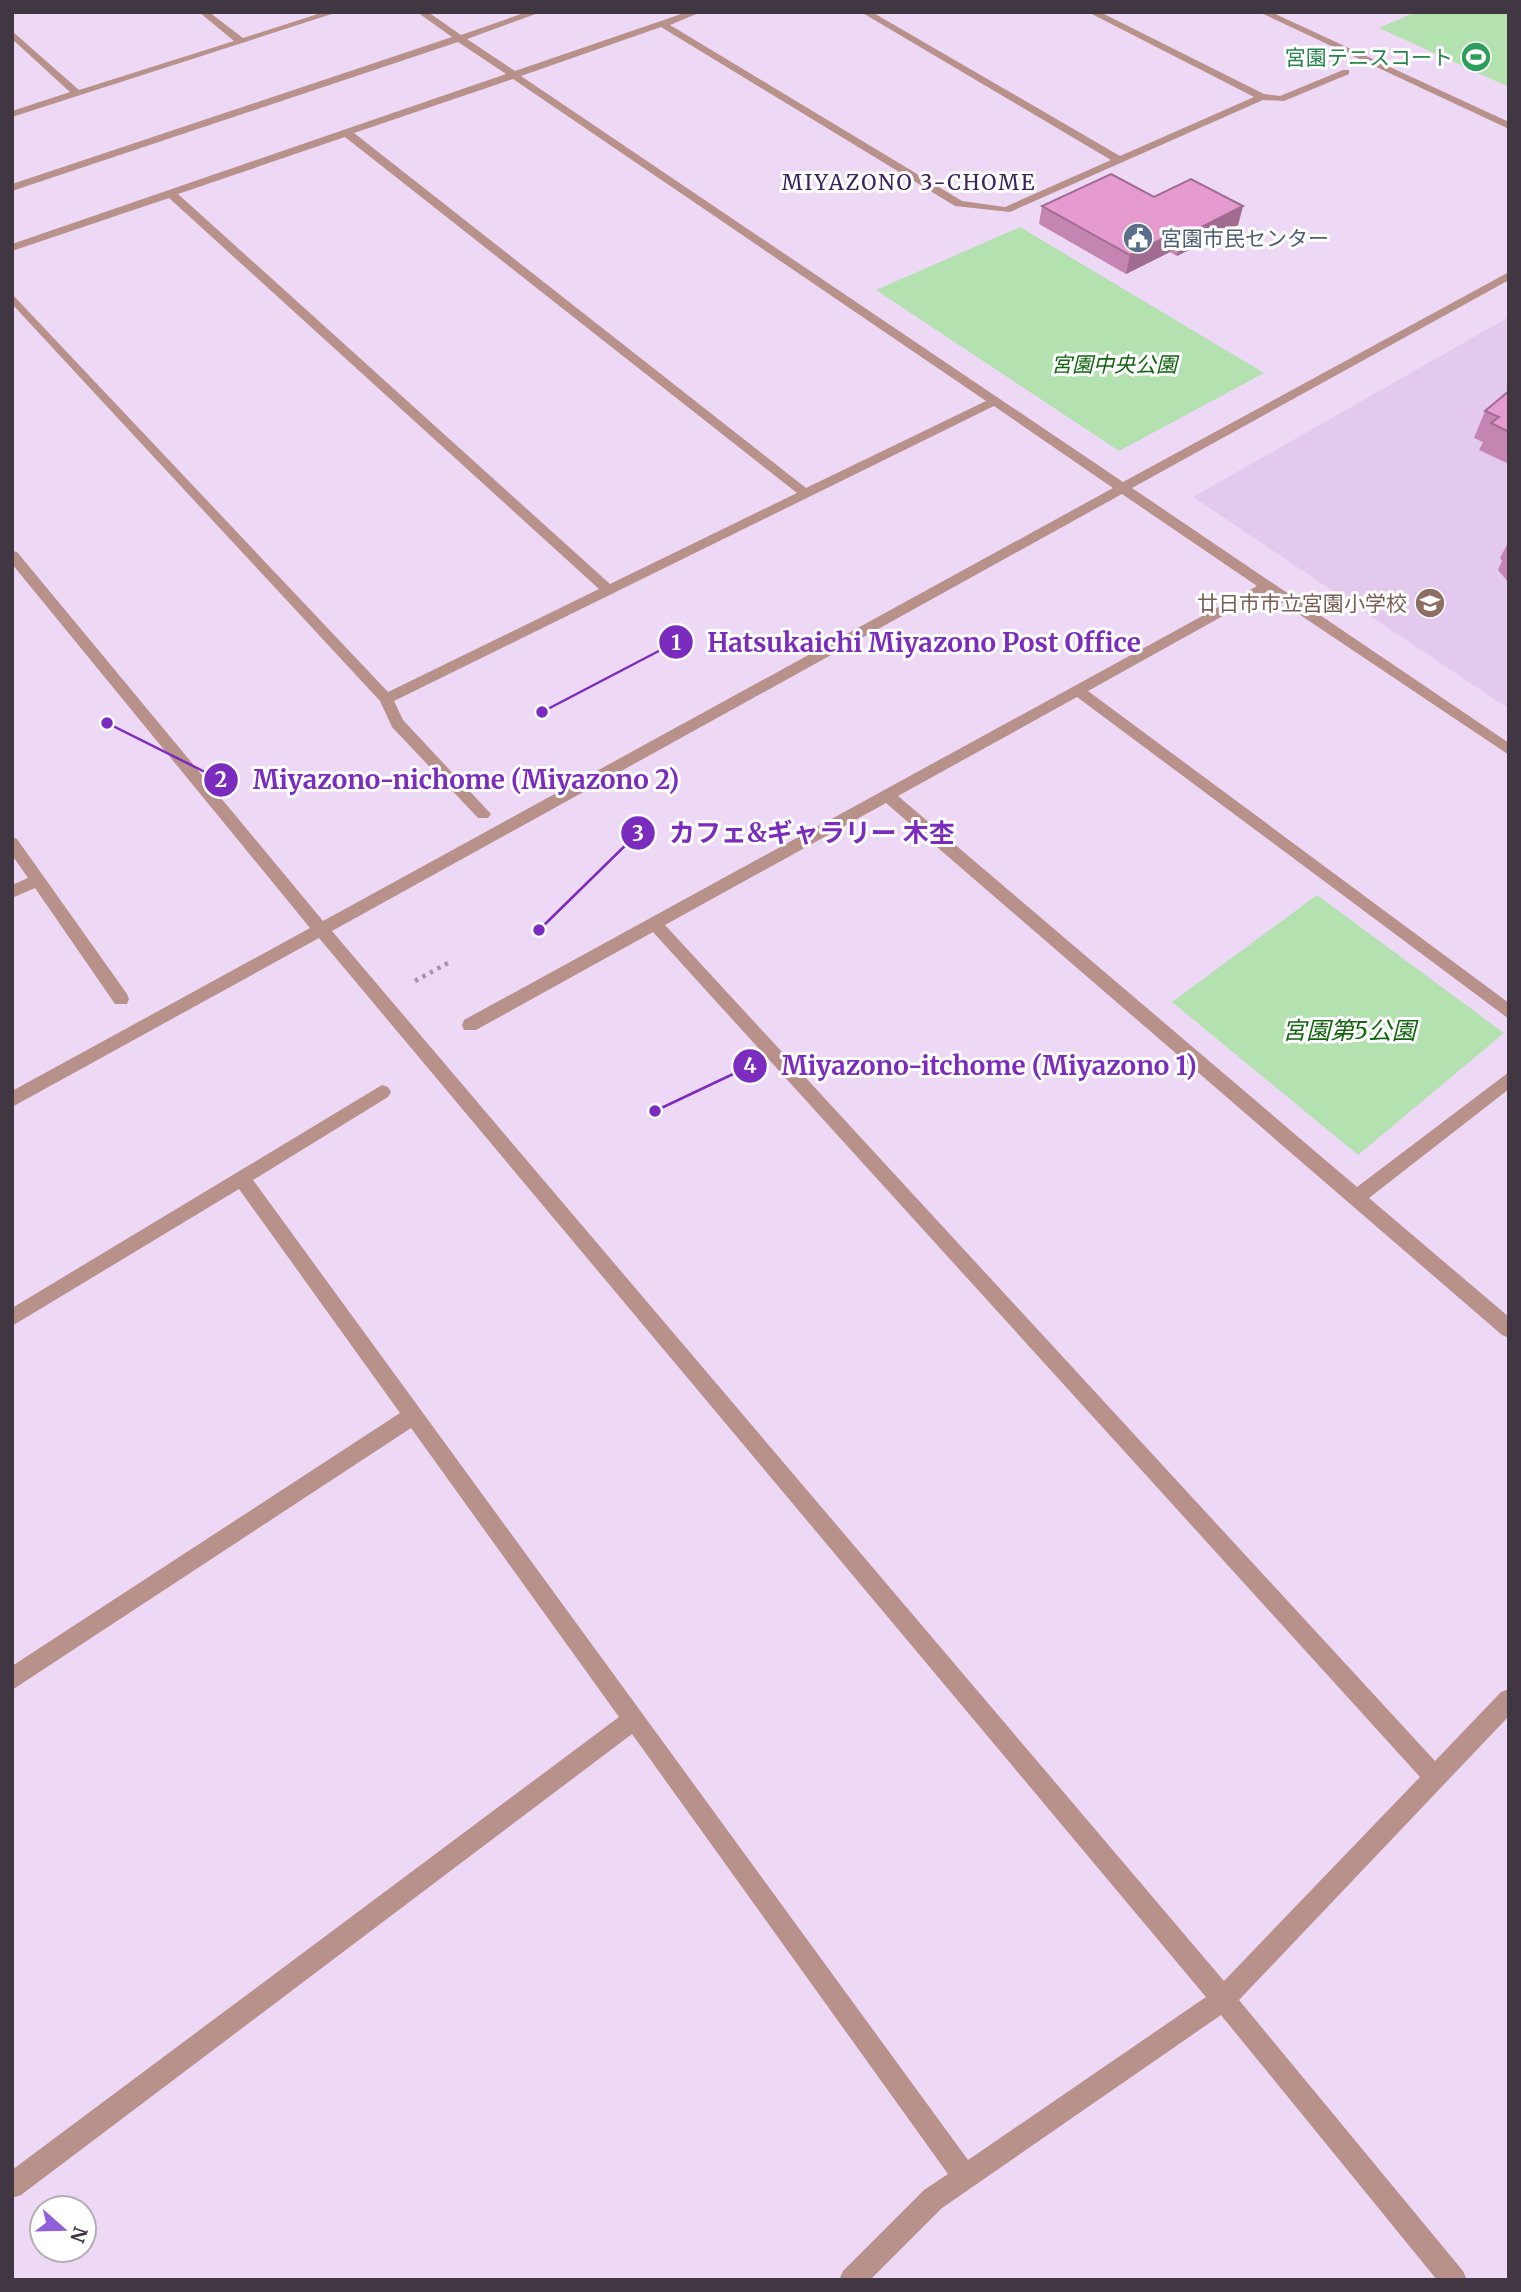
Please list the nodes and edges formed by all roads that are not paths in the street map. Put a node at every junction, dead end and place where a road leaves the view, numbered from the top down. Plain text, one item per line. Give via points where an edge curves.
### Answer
1 (204, 12) edge
2 (334, 12) edge
3 (421, 12) edge
4 (537, 12) edge
5 (697, 12) edge
6 (865, 12) edge
7 (1092, 12) edge
8 (1263, 12) edge
9 (662, 24) junction
10 (12, 34) edge
11 (459, 38) junction
12 (242, 42) junction
13 (1346, 72) dead end
14 (512, 74) junction
15 (78, 93) junction
16 (1262, 97) junction
17 (12, 114) edge
18 (1509, 125) edge
19 (346, 132) junction
20 (1119, 160) junction
21 (12, 188) edge
22 (170, 193) junction
23 (12, 248) edge
24 (1509, 275) edge
25 (12, 297) edge
26 (995, 401) junction
27 (1124, 488) junction
28 (807, 495) junction
29 (12, 555) edge
30 (1267, 586) junction
31 (609, 591) junction
32 (1079, 691) junction
33 (386, 699) junction
34 (1509, 750) edge
35 (888, 796) junction
36 (483, 814) dead end
37 (12, 843) edge
38 (37, 880) junction
39 (12, 892) edge
40 (655, 924) junction
41 (322, 932) junction
42 (121, 999) dead end
43 (1509, 1012) edge
44 (470, 1025) dead end
45 (1509, 1079) edge
46 (382, 1092) dead end
47 (12, 1100) edge
48 (241, 1178) junction
49 (1356, 1198) junction
50 (12, 1318) edge
51 (1509, 1329) edge
52 (415, 1415) junction
53 (12, 1679) edge
54 (1509, 1700) edge
55 (635, 1718) junction
56 (1435, 1777) junction
57 (1223, 1999) junction
58 (965, 2176) junction
59 (12, 2186) edge
60 (852, 2280) edge
61 (1454, 2280) edge

1 - 12 street
2 - 12 street
3 - 11 street
4 - 11 street
5 - 9 street
6 - 20 street
7 - 16 street
8 - 18 street
9 - 14 street
9 - 20 street via 959,205 1006,210
10 - 15 street
11 - 14 street
11 - 21 street
12 - 15 street
13 - 16 street via 1281,99
14 - 19 street
14 - 26 street
15 - 17 street
16 - 20 street
19 - 22 street
19 - 28 street
22 - 23 street
22 - 31 street
24 - 27 street
25 - 33 street
26 - 27 street
26 - 28 street
27 - 30 street
27 - 41 street
28 - 31 street
29 - 41 street
30 - 32 street
30 - 34 street
31 - 33 street
32 - 35 street
32 - 43 street
33 - 36 street via 397,723
35 - 40 street
35 - 49 street
37 - 38 street
38 - 39 street
38 - 42 street
40 - 44 street
40 - 56 street
41 - 47 street
41 - 57 street
45 - 49 street
46 - 48 street
48 - 50 street
48 - 52 street
49 - 51 street
52 - 53 street
52 - 55 street
54 - 56 street
55 - 58 street
55 - 59 street
56 - 57 street
57 - 58 street
57 - 61 street
58 - 60 street via 933,2199

